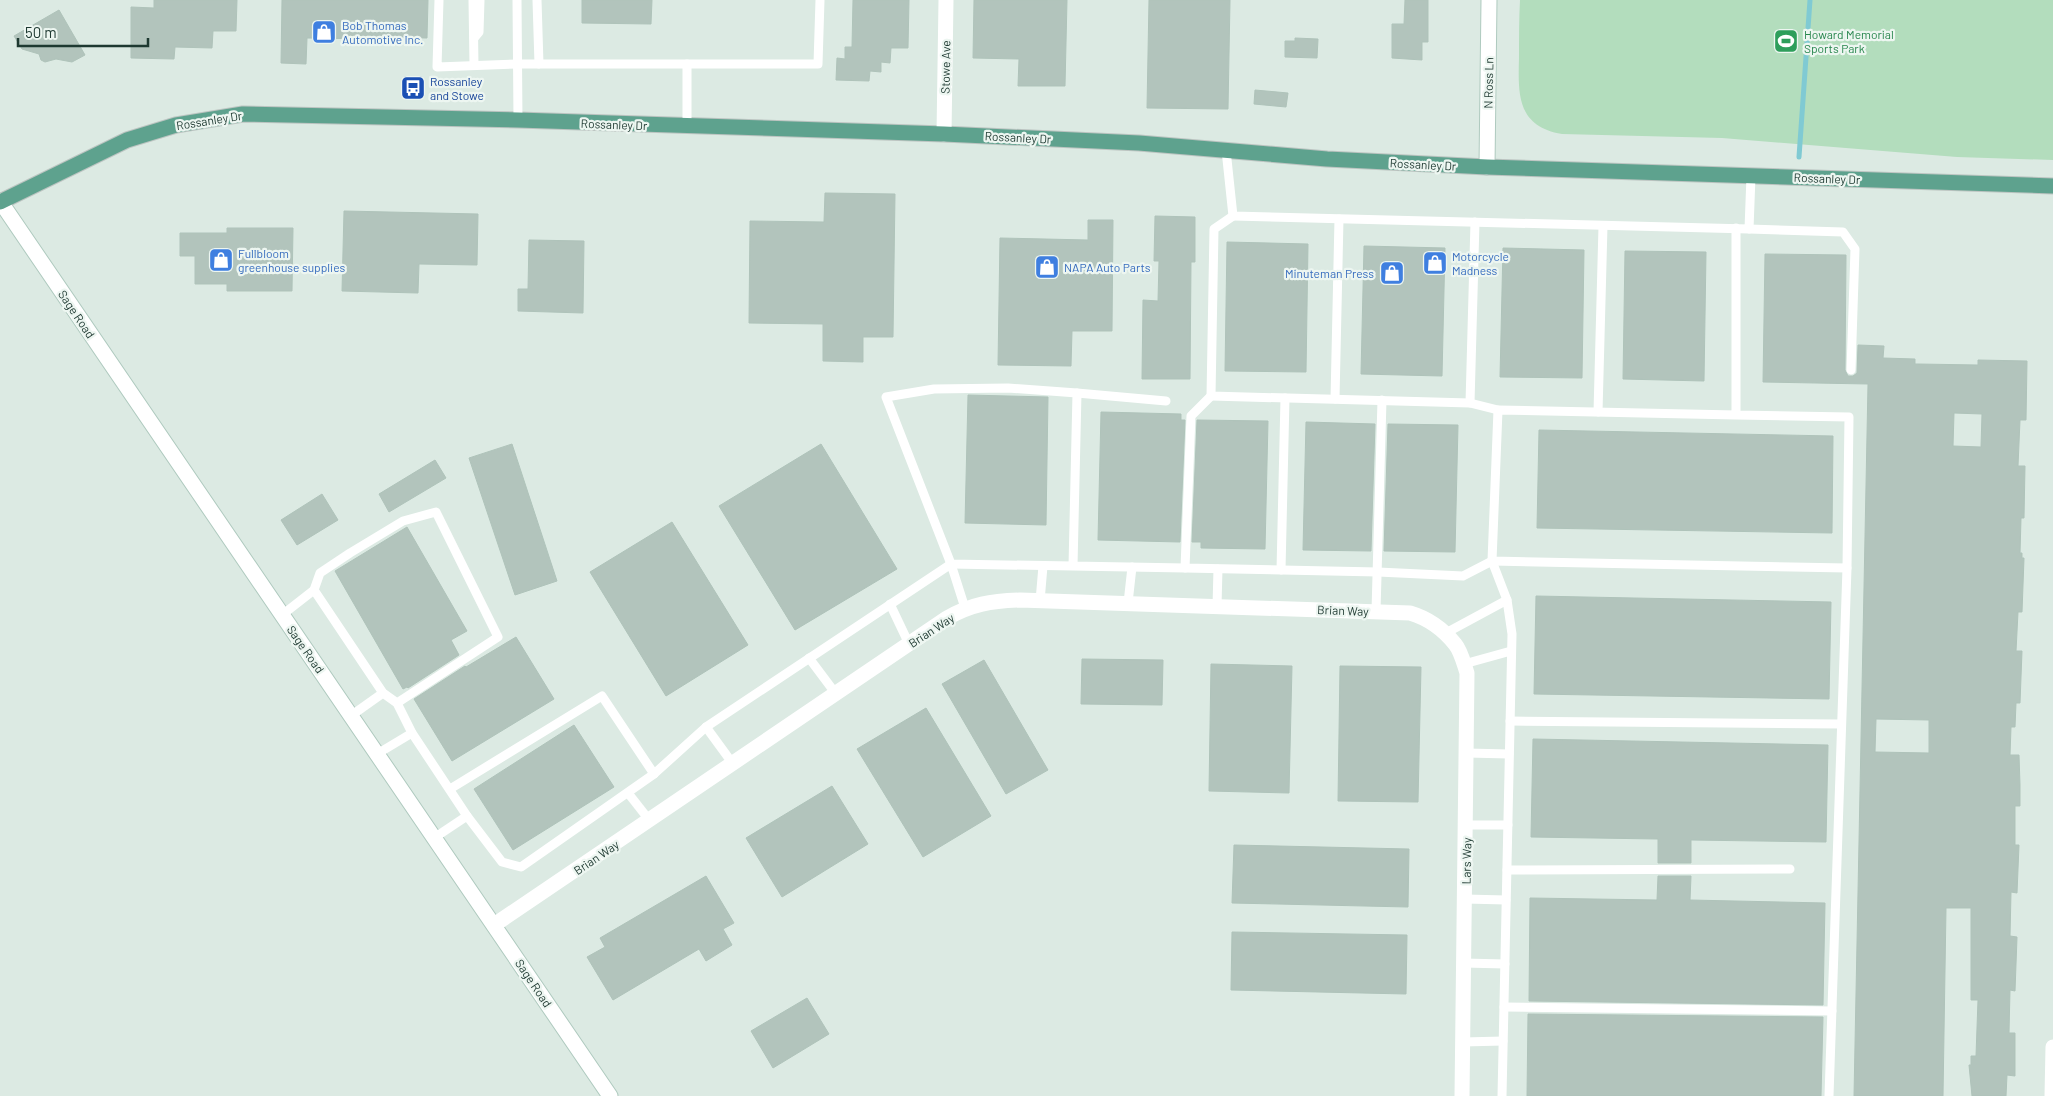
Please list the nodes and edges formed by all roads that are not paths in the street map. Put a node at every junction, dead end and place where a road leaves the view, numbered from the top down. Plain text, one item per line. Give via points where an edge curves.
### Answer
1 (439, 0) edge
2 (473, 0) edge
3 (480, 0) edge
4 (517, 0) edge
5 (537, 0) edge
6 (820, 0) edge
7 (946, 0) edge
8 (1489, 0) edge
9 (473, 39) junction
10 (517, 64) junction
11 (539, 64) junction
12 (687, 64) junction
13 (474, 65) junction
14 (518, 120) junction
15 (687, 127) junction
16 (944, 134) junction
17 (1226, 150) junction
18 (1488, 167) junction
19 (1751, 176) junction
20 (2053, 186) edge
21 (0, 202) edge
22 (1233, 216) junction
23 (1339, 218) junction
24 (1475, 222) junction
25 (1603, 226) junction
26 (1736, 228) junction
27 (1749, 229) junction
28 (1851, 370) dead end
29 (1077, 393) junction
30 (1211, 396) junction
31 (1285, 398) junction
32 (1334, 399) junction
33 (1382, 400) junction
34 (1166, 401) dead end
35 (1470, 403) junction
36 (1498, 410) junction
37 (1598, 412) junction
38 (1736, 415) junction
39 (1492, 561) junction
40 (951, 564) junction
41 (1043, 566) junction
42 (1074, 566) junction
43 (1132, 567) junction
44 (1185, 568) junction
45 (1847, 568) junction
46 (1218, 569) junction
47 (1281, 570) junction
48 (1378, 572) junction
49 (314, 590) junction
50 (1040, 600) junction
51 (1507, 600) junction
52 (890, 604) junction
53 (1128, 604) junction
54 (1216, 606) junction
55 (965, 608) junction
56 (1376, 611) junction
57 (282, 615) junction
58 (1444, 634) junction
59 (909, 644) junction
60 (1511, 651) junction
61 (810, 658) junction
62 (1464, 664) junction
63 (383, 693) junction
64 (836, 694) junction
65 (397, 703) junction
66 (352, 715) junction
67 (1510, 721) junction
68 (1841, 724) junction
69 (706, 727) junction
70 (412, 733) junction
71 (1467, 753) junction
72 (377, 754) junction
73 (1509, 754) junction
74 (733, 764) junction
75 (654, 774) junction
76 (450, 789) junction
77 (628, 793) junction
78 (468, 816) junction
79 (650, 821) junction
80 (1466, 825) junction
81 (1508, 826) junction
82 (434, 838) junction
83 (1790, 869) dead end
84 (1507, 870) junction
85 (1465, 899) junction
86 (1506, 900) junction
87 (494, 925) junction
88 (1464, 963) junction
89 (1505, 964) junction
90 (1504, 1007) junction
91 (1832, 1011) junction
92 (1503, 1041) junction
93 (1463, 1042) junction
94 (2053, 1047) edge
95 (610, 1096) edge
96 (1462, 1096) edge
97 (1502, 1096) edge
98 (1830, 1096) edge
99 (2052, 1096) edge

1 - 13 lane via 437,67
2 - 9 lane
3 - 9 lane via 479,32
4 - 10 lane
5 - 11 lane
6 - 12 lane via 818,64
7 - 16 street, Stowe Ave
8 - 18 street, N Ross Ln
9 - 13 lane
10 - 11 lane
10 - 13 lane
10 - 14 lane
11 - 12 lane
12 - 15 lane
14 - 15 main road, Rossanley Dr
14 - 21 main road, Rossanley Dr via 243,114 176,125 128,140
15 - 16 main road, Rossanley Dr
16 - 17 main road, Rossanley Dr
17 - 18 main road, Rossanley Dr via 1326,159
17 - 22 lane
18 - 19 main road, Rossanley Dr
19 - 20 main road, Rossanley Dr
19 - 27 lane
21 - 57 street, Sage Road
22 - 23 lane
22 - 30 lane via 1214,229
23 - 24 lane
23 - 32 lane
24 - 25 lane
24 - 35 lane
25 - 26 lane
25 - 37 lane
26 - 27 lane
26 - 38 lane
27 - 28 lane via 1843,232 1855,250
29 - 34 lane
29 - 40 lane via 1008,388 934,389 886,397
29 - 42 lane
30 - 31 lane
30 - 44 lane via 1191,416
31 - 32 lane
31 - 47 lane
32 - 33 lane
33 - 35 lane
33 - 48 lane
35 - 36 lane
36 - 37 lane
36 - 39 lane
37 - 38 lane
38 - 45 lane via 1849,417
39 - 45 lane
39 - 48 lane via 1463,576
39 - 51 lane
40 - 41 lane
40 - 52 lane
40 - 55 lane
41 - 42 lane
41 - 50 lane
42 - 43 lane
43 - 44 lane
43 - 53 lane
44 - 46 lane
45 - 68 lane
46 - 47 lane
46 - 54 lane
47 - 48 lane
48 - 56 lane
49 - 57 lane
49 - 63 lane
49 - 65 lane via 320,573 350,553 403,521 436,512 498,637
50 - 53 street, Brian Way
50 - 55 street, Brian Way via 998,601
51 - 58 lane
51 - 60 lane
52 - 59 lane
52 - 61 lane
53 - 54 street, Brian Way
54 - 56 street, Brian Way
55 - 59 street, Brian Way
56 - 58 street, Brian Way via 1423,617
57 - 66 street, Sage Road
58 - 62 street, Lars Way via 1456,644
59 - 64 street, Brian Way
60 - 62 lane
60 - 67 lane
61 - 64 lane
61 - 69 lane
62 - 71 street, Lars Way via 1468,692
63 - 65 lane
63 - 66 lane
64 - 74 street, Brian Way
65 - 70 lane
66 - 72 street, Sage Road
67 - 68 lane
67 - 73 lane
68 - 91 lane
69 - 74 lane
69 - 75 lane
70 - 72 lane
70 - 76 lane
71 - 73 lane
71 - 80 street, Lars Way
72 - 82 street, Sage Road
73 - 81 lane
74 - 79 street, Brian Way
75 - 76 lane via 602,696
75 - 77 lane
76 - 78 lane
77 - 78 lane via 521,867 502,862
77 - 79 lane
78 - 82 lane
79 - 87 street, Brian Way
80 - 81 lane
80 - 85 street, Lars Way
81 - 84 lane
82 - 87 street, Sage Road
83 - 84 lane
84 - 86 lane
85 - 86 lane
85 - 88 street, Lars Way
86 - 89 lane
87 - 95 street, Sage Road
88 - 89 lane
88 - 93 street, Lars Way
89 - 90 lane
90 - 91 lane
90 - 92 lane
91 - 98 lane
92 - 93 lane
92 - 97 lane
93 - 96 street, Lars Way
94 - 99 street

